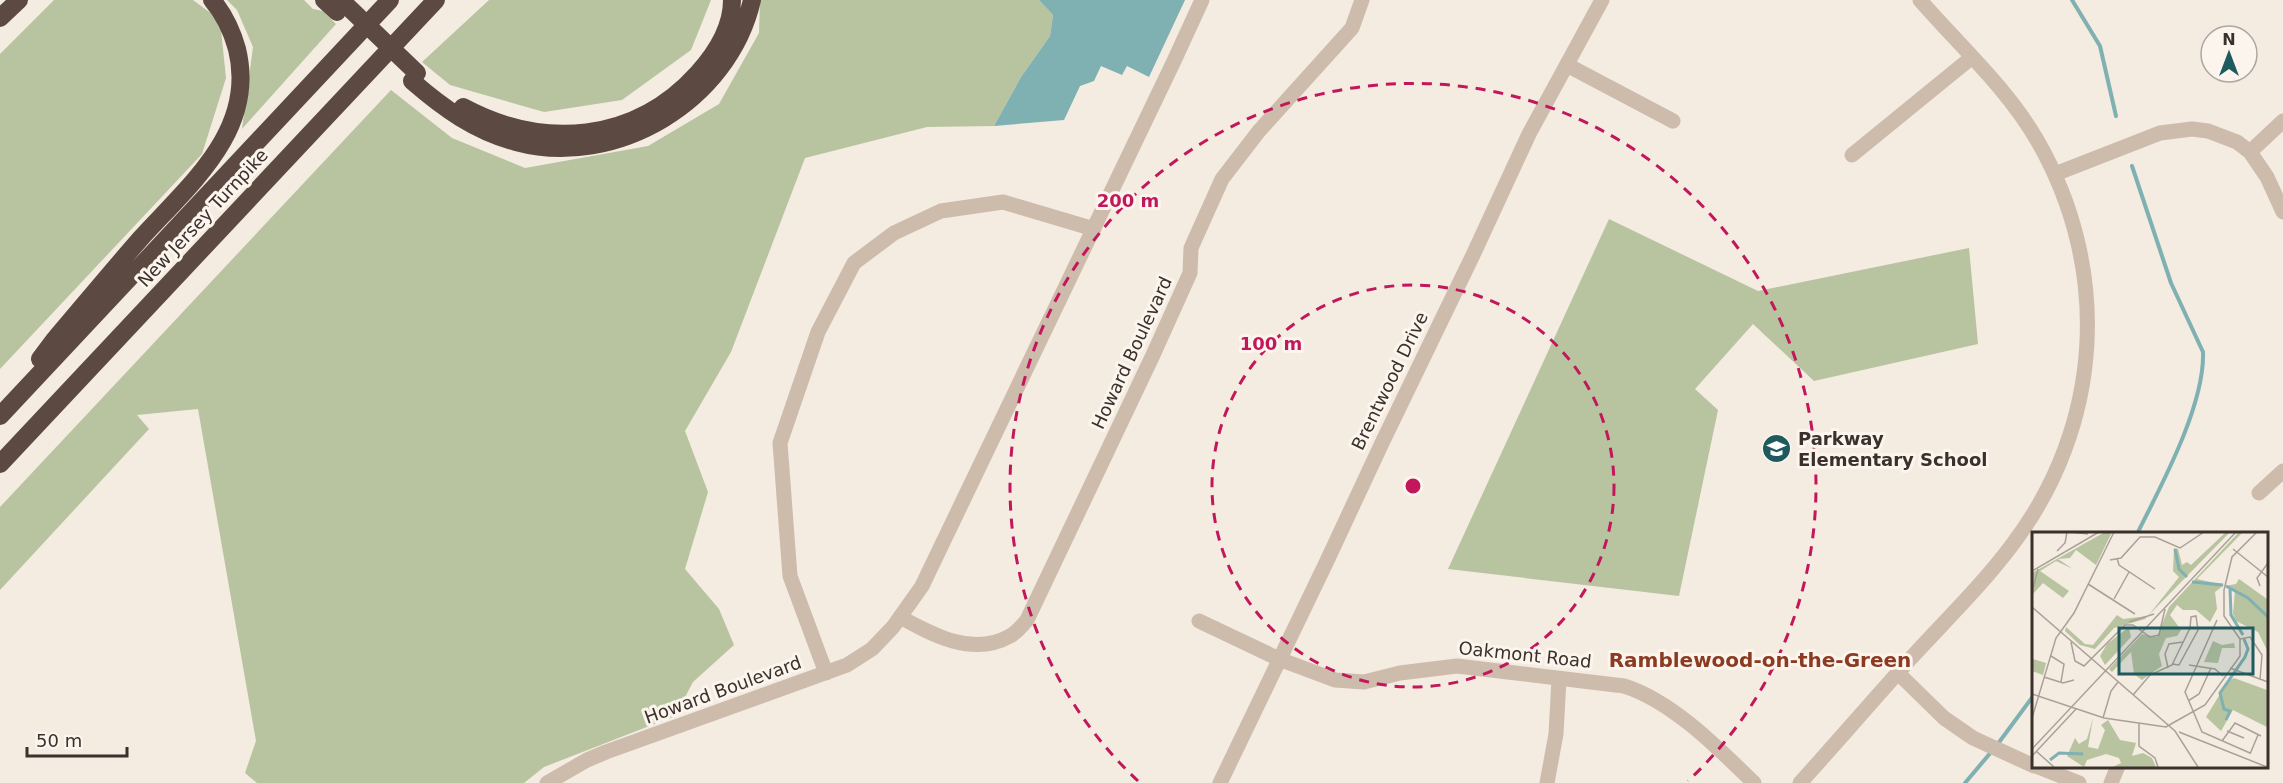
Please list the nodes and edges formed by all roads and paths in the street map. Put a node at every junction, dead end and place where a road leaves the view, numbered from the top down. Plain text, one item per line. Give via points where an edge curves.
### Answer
1 (19, 0) edge
2 (212, 0) edge
3 (390, 0) edge
4 (436, 0) edge
5 (447, 0) edge
6 (732, 0) edge
7 (752, 0) edge
8 (1202, 0) edge
9 (1362, 0) edge
10 (1602, 0) edge
11 (1920, 0) edge
12 (336, 4) edge
13 (0, 18) edge
14 (1971, 58) junction
15 (1567, 65) junction
16 (415, 77) junction
17 (1673, 121) dead end
18 (2283, 121) edge
19 (314, 131) junction
20 (2250, 152) junction
21 (1852, 155) dead end
22 (2055, 174) junction
23 (2283, 212) edge
24 (1094, 229) junction
25 (0, 415) edge
26 (0, 464) edge
27 (2283, 471) edge
28 (2259, 494) dead end
29 (900, 617) junction
30 (1199, 621) dead end
31 (1279, 659) junction
32 (826, 673) junction
33 (1898, 674) junction
34 (1559, 679) junction
35 (2032, 765) edge
36 (2040, 768) edge
37 (2117, 768) edge
38 (547, 783) edge
39 (1220, 783) edge
40 (1547, 783) edge
41 (1754, 783) edge
42 (1800, 783) edge
43 (2079, 783) edge
44 (2110, 783) edge

1 - 13 highway
2 - 25 highway via 230,28 241,69 240,97 226,136 202,171 55,339
3 - 25 highway, New Jersey Turnpike
4 - 19 highway, New Jersey Turnpike
5 - 19 highway via 341,115
6 - 16 highway via 724,36 692,81 646,114 601,130 550,134 514,128 465,108
7 - 16 highway via 737,42 704,87 662,120 610,141 554,147 500,137 450,112
8 - 24 street, Howard Boulevard
9 - 29 street, Howard Boulevard via 1352,28 1259,131 1222,179 1191,248 1190,273 1154,355 1027,620 1011,636 988,645 939,638
10 - 15 street, Brentwood Drive
11 - 14 street
12 - 16 highway
14 - 21 street
14 - 22 street via 2024,122
15 - 17 street
15 - 31 street, Brentwood Drive via 1529,134
18 - 20 street
19 - 26 highway, New Jersey Turnpike
20 - 22 street via 2237,142 2208,131 2176,130
20 - 23 street
22 - 33 street via 2079,246 2087,303 2087,361 2069,436 2043,497 2012,545
24 - 29 street, Howard Boulevard via 922,586
24 - 32 street via 1003,202 951,209 894,234 854,263 818,332 780,443 790,576
27 - 28 street
29 - 32 street, Howard Boulevard via 872,649
30 - 31 street, Oakmont Road
31 - 34 street, Oakmont Road via 1322,676 1348,681 1364,682 1457,666
31 - 39 street, Brentwood Drive
32 - 38 street, Howard Boulevard via 606,752
33 - 35 street via 1944,718 1966,733
33 - 42 street
34 - 40 street via 1555,741
34 - 41 street, Oakmont Road via 1624,686 1657,700
36 - 43 street
37 - 44 street

